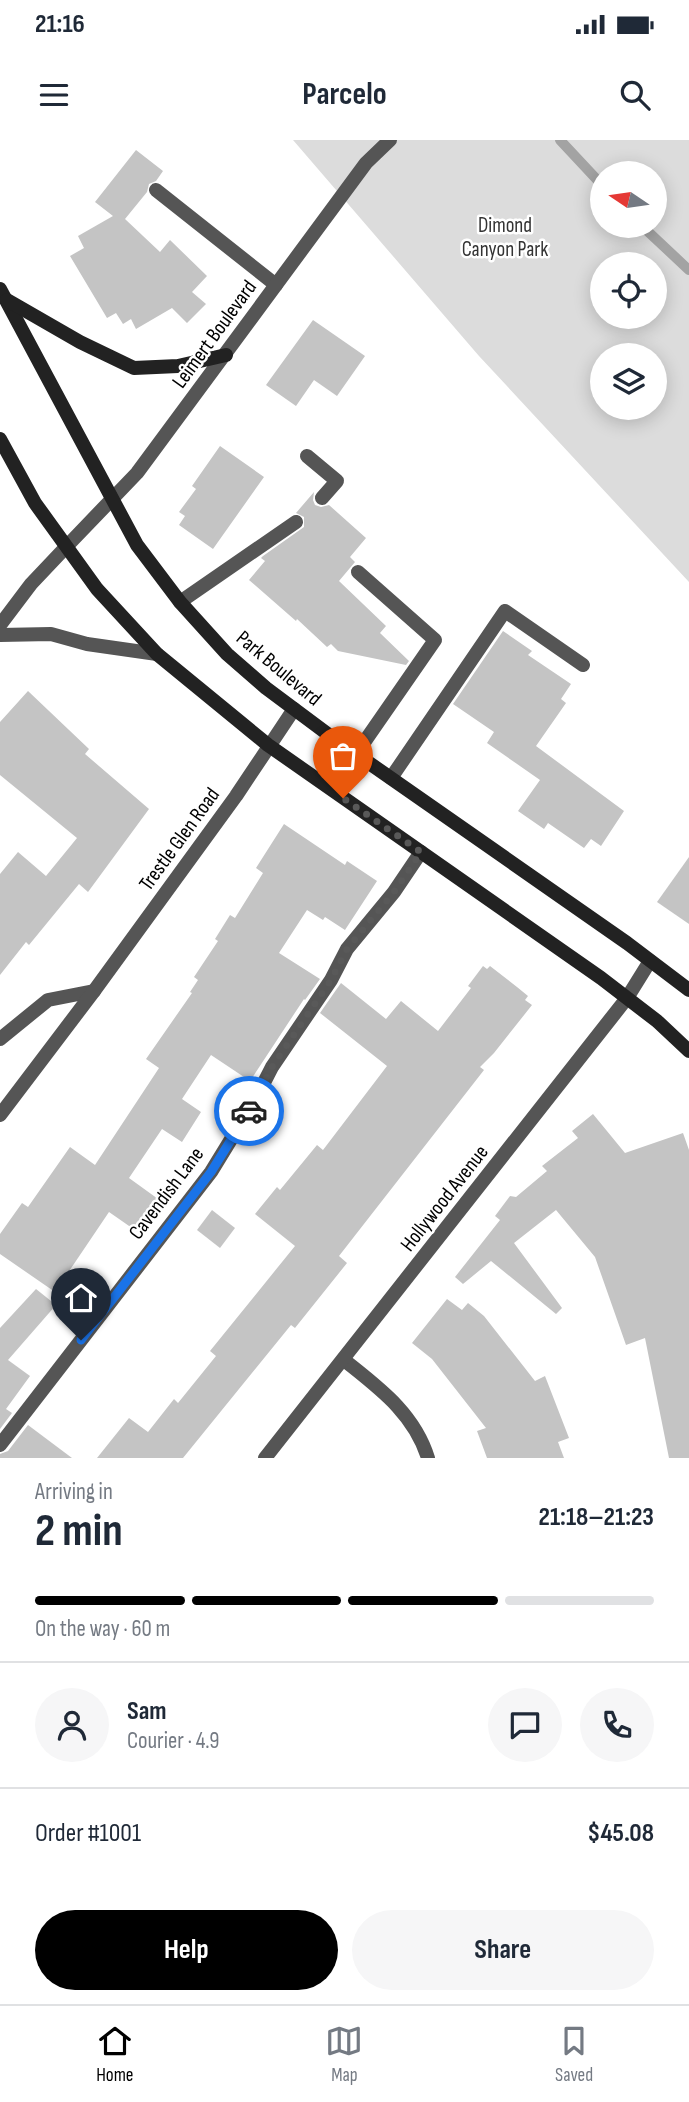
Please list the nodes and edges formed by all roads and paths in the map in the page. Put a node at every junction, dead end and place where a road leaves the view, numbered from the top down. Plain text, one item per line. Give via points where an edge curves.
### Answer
1 (390, 140) edge
2 (156, 190) dead end
3 (276, 285) junction
4 (3, 294) edge
5 (226, 355) junction
6 (0, 439) edge
7 (307, 456) dead end
8 (322, 498) dead end
9 (113, 499) junction
10 (296, 522) dead end
11 (66, 547) junction
12 (358, 572) dead end
13 (180, 602) junction
14 (0, 625) edge
15 (0, 635) edge
16 (157, 654) junction
17 (583, 665) dead end
18 (294, 709) junction
19 (268, 745) junction
20 (356, 754) junction
21 (391, 778) junction
22 (421, 852) junction
23 (650, 961) junction
24 (689, 990) edge
25 (94, 991) junction
26 (627, 998) junction
27 (0, 1039) edge
28 (689, 1051) edge
29 (0, 1115) edge
30 (344, 1360) junction
31 (0, 1445) edge
32 (265, 1458) edge
33 (428, 1458) edge

1 - 3 street, Leimert Boulevard via 366,163
2 - 3 street
3 - 5 street, Leimert Boulevard
4 - 5 main road via 80,342 134,368 178,366
4 - 9 main road, Park Boulevard
5 - 9 street, Leimert Boulevard
6 - 11 main road via 35,503
7 - 8 street via 338,481
9 - 11 street, Leimert Boulevard
9 - 13 main road, Park Boulevard via 137,545
10 - 13 street
11 - 14 street, Leimert Boulevard
11 - 16 main road via 97,590
12 - 20 street via 435,640
13 - 18 main road, Park Boulevard via 227,654
15 - 16 street via 51,634
16 - 19 main road
17 - 21 street via 505,611
18 - 19 street, Trestle Glen Road
18 - 20 main road, Park Boulevard
19 - 22 main road
19 - 25 street, Trestle Glen Road
20 - 21 main road, Park Boulevard
21 - 23 main road, Park Boulevard
22 - 26 main road
22 - 31 street, Cavendish Lane via 347,949 211,1172
23 - 24 main road, Park Boulevard
23 - 26 street, Hollywood Avenue
25 - 27 street via 48,1000
25 - 29 street, Trestle Glen Road
26 - 28 main road
26 - 30 street, Hollywood Avenue
30 - 32 street, Hollywood Avenue
30 - 33 street via 408,1417

